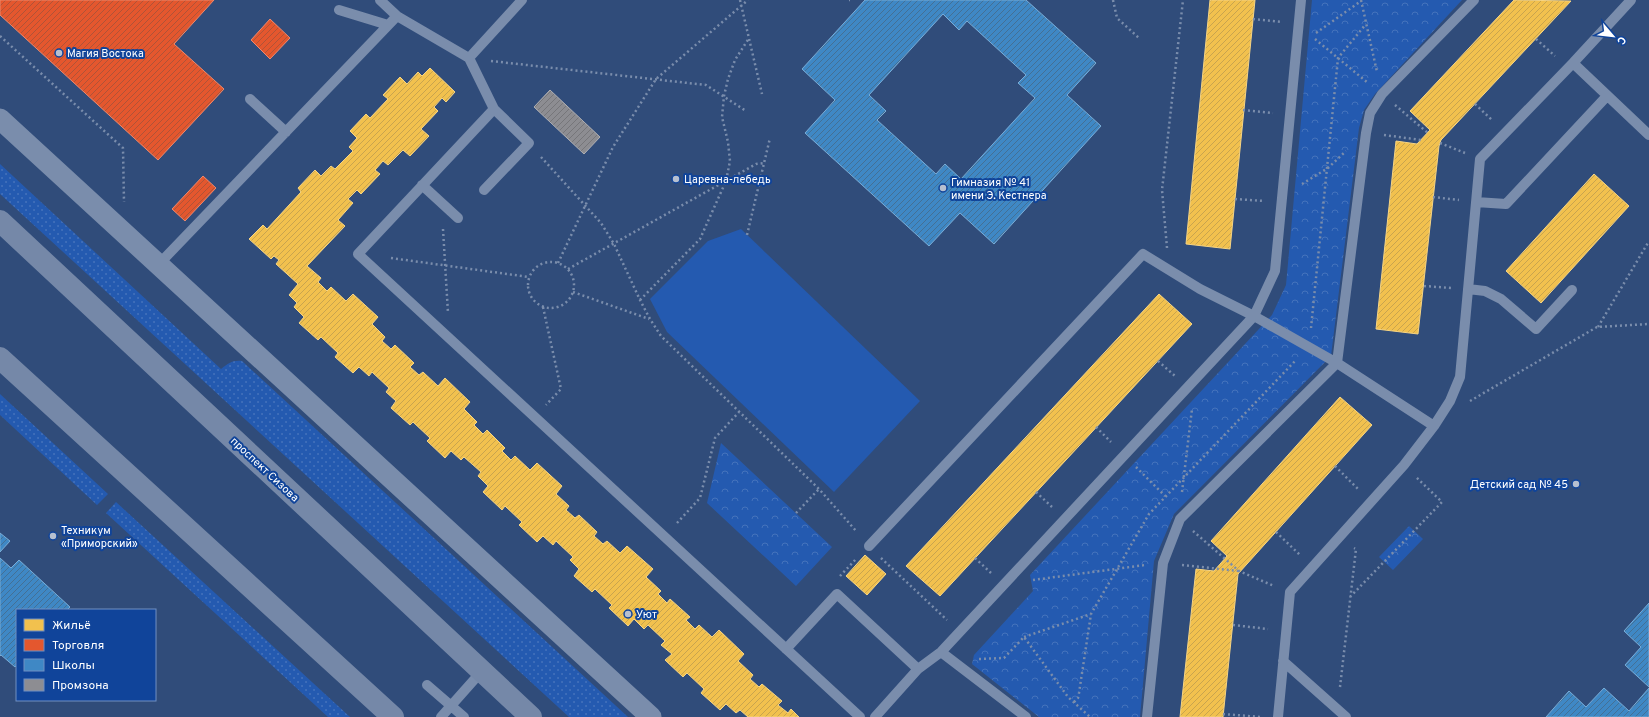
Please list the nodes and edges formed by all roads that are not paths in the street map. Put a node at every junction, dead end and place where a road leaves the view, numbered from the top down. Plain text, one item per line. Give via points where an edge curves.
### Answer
1 (380, 0) edge
2 (522, 0) edge
3 (1301, 0) edge
4 (1474, 0) edge
5 (1631, 0) edge
6 (340, 10) dead end
7 (397, 16) junction
8 (388, 25) junction
9 (469, 58) junction
10 (1570, 66) junction
11 (1606, 96) junction
12 (250, 99) dead end
13 (494, 109) junction
14 (0, 119) edge
15 (286, 132) junction
16 (1649, 135) edge
17 (422, 185) junction
18 (484, 190) dead end
19 (1476, 202) junction
20 (458, 218) dead end
21 (0, 221) edge
22 (159, 264) junction
23 (1468, 289) junction
24 (1572, 290) dead end
25 (1254, 316) junction
26 (0, 358) edge
27 (1337, 363) junction
28 (1434, 426) junction
29 (869, 546) road end
30 (786, 649) junction
31 (941, 652) junction
32 (1283, 661) junction
33 (918, 669) junction
34 (482, 672) junction
35 (427, 685) dead end
36 (451, 706) junction
37 (393, 717) edge
38 (441, 717) edge
39 (464, 717) edge
40 (531, 717) edge
41 (651, 717) edge
42 (860, 717) edge
43 (875, 717) edge
44 (1026, 717) edge
45 (1147, 717) edge
46 (1278, 717) edge
47 (1346, 717) edge

1 - 7 lane
2 - 9 lane
3 - 25 lane via 1275,271
4 - 27 lane via 1382,94 1370,113
5 - 10 lane
6 - 8 lane
7 - 8 lane
7 - 9 lane
8 - 15 lane
9 - 13 lane
10 - 11 lane
10 - 19 lane via 1480,159
11 - 16 lane
11 - 19 lane via 1506,204
12 - 15 lane
13 - 17 lane
13 - 18 lane via 529,143
14 - 22 street
15 - 22 lane
17 - 20 lane
17 - 30 lane via 358,254
19 - 23 lane
21 - 34 main road, проспект Сизова
22 - 41 street
23 - 24 lane via 1485,291 1501,299 1536,329
23 - 28 lane via 1460,377 1450,401
25 - 27 lane
25 - 29 lane via 1200,289 1143,254
25 - 31 lane
26 - 37 main road
27 - 28 lane
27 - 45 lane via 1180,519 1163,562
28 - 32 lane via 1404,466 1290,592
30 - 33 lane via 837,594
30 - 42 lane
31 - 33 lane
31 - 44 lane
32 - 46 lane
32 - 47 lane
33 - 43 lane
34 - 36 lane
34 - 40 main road, проспект Сизова
35 - 36 lane
36 - 38 lane
36 - 39 lane

